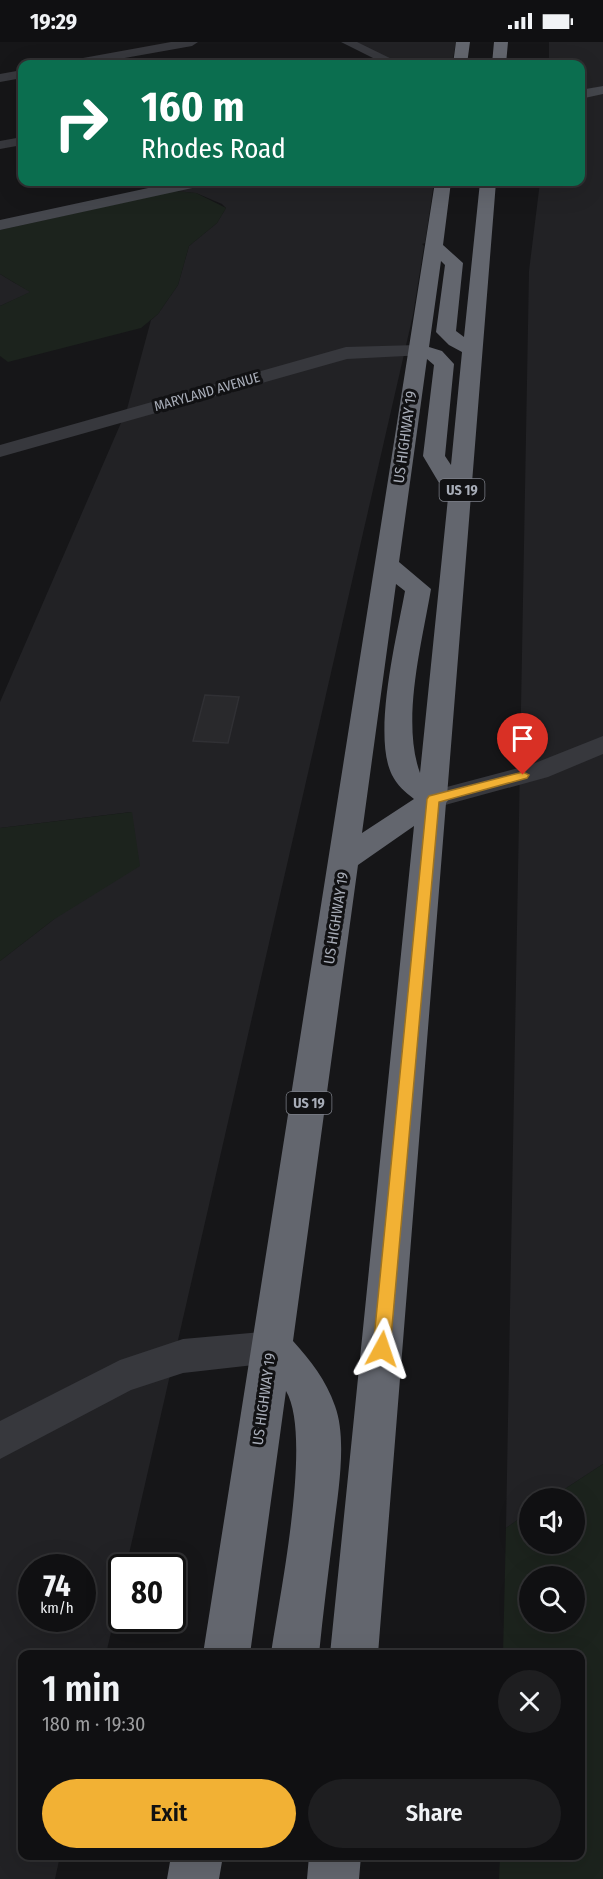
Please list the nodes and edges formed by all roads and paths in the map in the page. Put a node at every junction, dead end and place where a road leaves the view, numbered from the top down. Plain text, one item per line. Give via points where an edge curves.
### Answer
1 (192, 42) edge
2 (347, 42) edge
3 (463, 42) edge
4 (501, 42) edge
5 (94, 60) edge
6 (386, 60) edge
7 (461, 60) edge
8 (499, 60) edge
9 (18, 75) edge
10 (0, 78) edge
11 (603, 90) edge
12 (585, 94) edge
13 (18, 142) edge
14 (0, 145) edge
15 (179, 186) edge
16 (442, 186) edge
17 (488, 186) edge
18 (0, 225) edge
19 (433, 246) junction
20 (474, 350) junction
21 (417, 351) junction
22 (0, 451) edge
23 (460, 501) junction
24 (388, 565) junction
25 (603, 744) edge
26 (434, 799) junction
27 (345, 859) junction
28 (272, 1347) junction
29 (0, 1441) edge
30 (227, 1650) edge
31 (296, 1650) edge
32 (354, 1650) edge
33 (196, 1860) edge
34 (193, 1879) edge

1 - 5 street
2 - 6 street
3 - 7 highway
4 - 8 highway
9 - 10 street
11 - 12 street
13 - 14 street
15 - 18 street
16 - 19 highway, US HIGHWAY 19 / US 19
17 - 20 highway, US 19
19 - 20 highway via 454,263 446,332
19 - 21 highway, US HIGHWAY 19 / US 19
20 - 23 highway, US 19
21 - 22 street, MARYLAND AVENUE via 346,353
21 - 23 highway via 435,354 444,364 434,456
21 - 24 highway, US HIGHWAY 19 / US 19
23 - 26 highway, US 19
24 - 26 highway via 418,589 399,752 406,777
24 - 27 highway, US HIGHWAY 19 / US 19
25 - 26 street via 539,771
26 - 27 highway
26 - 32 highway, US 19
27 - 28 highway, US HIGHWAY 19 / US 19
28 - 29 street via 183,1356 120,1377
28 - 30 highway, US HIGHWAY 19 / US 19
28 - 31 highway via 302,1380 315,1408 319,1444
33 - 34 highway

